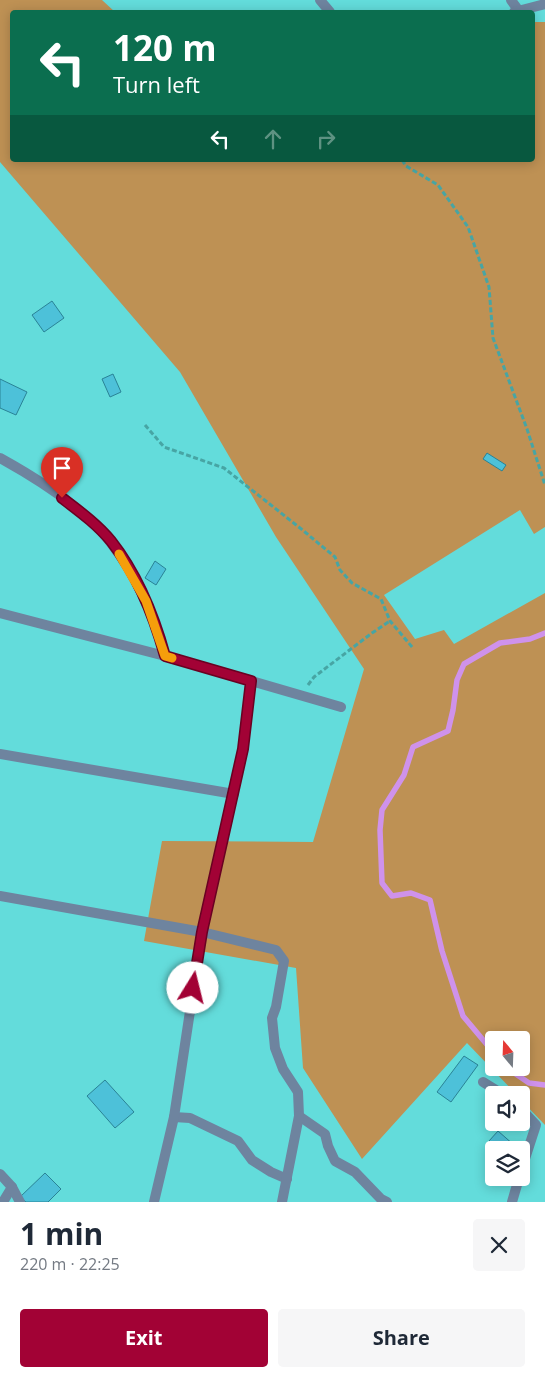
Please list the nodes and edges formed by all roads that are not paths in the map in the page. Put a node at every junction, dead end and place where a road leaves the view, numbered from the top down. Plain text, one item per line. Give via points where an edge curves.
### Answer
1 (320, 0) edge
2 (545, 4) edge
3 (328, 10) edge
4 (523, 10) edge
5 (0, 458) edge
6 (0, 614) edge
7 (165, 656) junction
8 (251, 681) junction
9 (341, 707) dead end
10 (0, 754) edge
11 (234, 794) junction
12 (0, 896) edge
13 (202, 932) junction
14 (483, 1082) dead end
15 (489, 1086) edge
16 (299, 1116) junction
17 (174, 1117) junction
18 (530, 1119) edge
19 (530, 1143) edge
20 (0, 1174) edge
21 (287, 1179) junction
22 (517, 1186) edge
23 (12, 1187) junction
24 (3, 1202) edge
25 (20, 1202) edge
26 (154, 1202) edge
27 (282, 1202) edge
28 (387, 1202) edge
29 (512, 1202) edge

1 - 3 street
2 - 4 street
5 - 7 street via 50,488 87,517 111,542 146,601
6 - 7 street
7 - 8 street
8 - 9 street
8 - 11 street
10 - 11 street
11 - 13 street
12 - 13 street
13 - 16 street via 276,950 284,961 272,1018 275,1048 283,1069 298,1092
13 - 17 street
14 - 15 street
16 - 21 street
16 - 28 street via 325,1134 335,1161 354,1172
17 - 21 street via 190,1118 238,1141 252,1160
17 - 26 street
18 - 19 street via 536,1125
20 - 23 street
21 - 27 street
22 - 29 street
23 - 24 street
23 - 25 street

